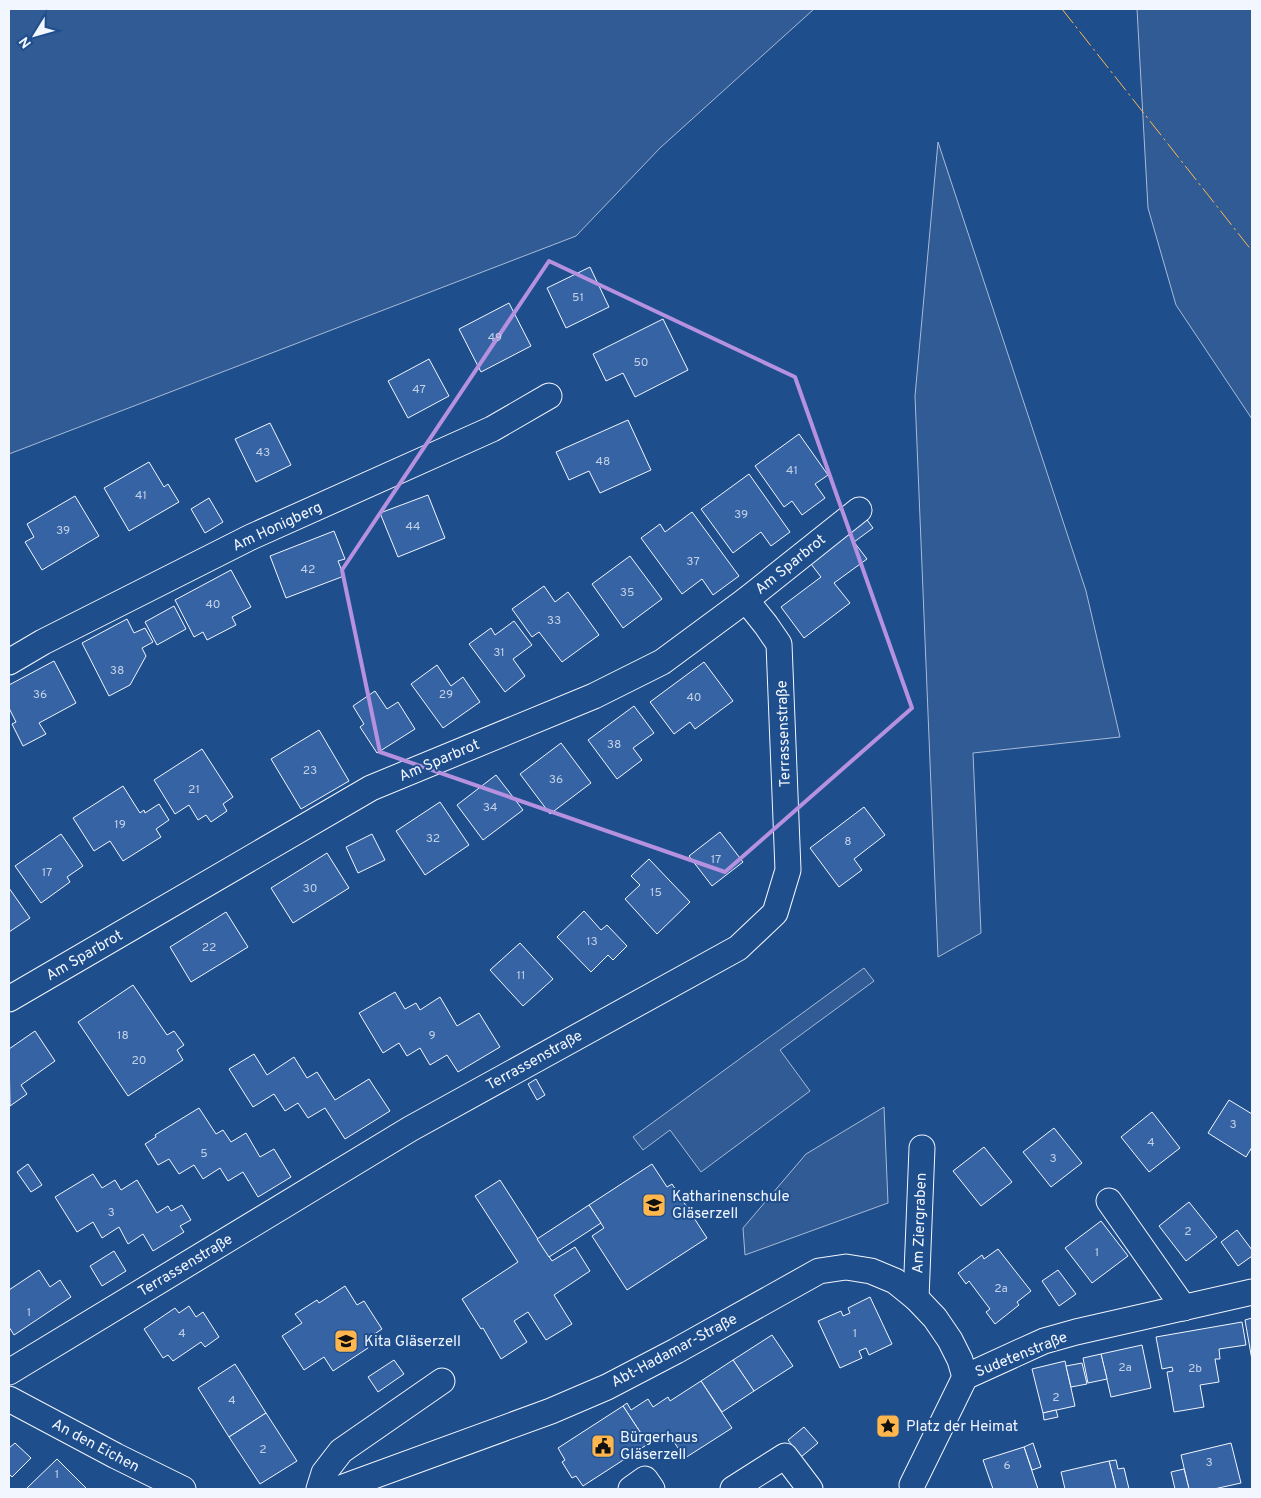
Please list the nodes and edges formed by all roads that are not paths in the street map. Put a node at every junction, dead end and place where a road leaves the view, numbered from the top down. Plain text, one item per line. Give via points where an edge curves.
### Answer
1 (549, 396) dead end
2 (859, 510) dead end
3 (746, 600) junction
4 (9, 662) edge
5 (9, 999) edge
6 (922, 1148) dead end
7 (1109, 1201) dead end
8 (1252, 1292) edge
9 (916, 1298) junction
10 (1184, 1308) junction
11 (9, 1372) edge
12 (965, 1377) junction
13 (442, 1381) dead end
14 (9, 1399) edge
15 (911, 1488) edge
16 (183, 1489) edge
17 (319, 1489) edge
18 (338, 1489) edge
19 (631, 1489) edge
20 (652, 1489) edge
21 (733, 1489) edge
22 (810, 1489) edge

1 - 4 street, Am Honigberg via 492,429 250,537
2 - 3 street, Am Sparbrot
3 - 5 street, Am Sparbrot via 662,662 594,696 371,788
3 - 11 street, Terrassenstraße via 780,644 788,870 775,913 738,948 410,1129
6 - 9 street, Am Ziergraben
7 - 10 street
8 - 10 street, Sudetenstraße
9 - 12 street, Abt-Hadamar-Straße via 950,1340
9 - 18 street, Abt-Hadamar-Straße via 895,1281 872,1271 846,1267 819,1271 607,1387 551,1411
10 - 12 street, Sudetenstraße via 1044,1341
12 - 15 street, Sudetenstraße
13 - 17 street via 341,1451 324,1473
14 - 16 street, An den Eichen
19 - 20 street via 645,1479
21 - 22 street via 786,1456

